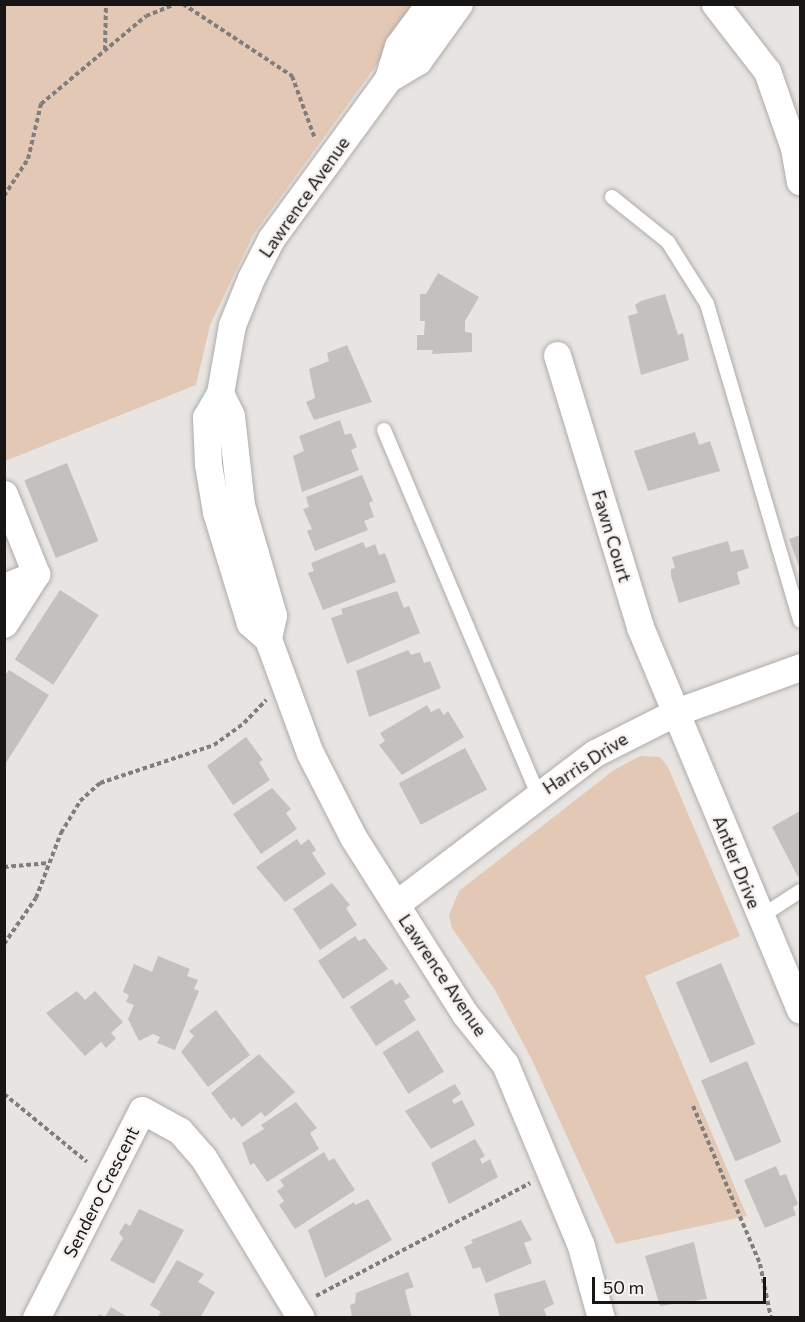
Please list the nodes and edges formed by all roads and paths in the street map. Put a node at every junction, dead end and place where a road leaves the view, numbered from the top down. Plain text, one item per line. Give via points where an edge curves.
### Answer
1 (106, 4) edge
2 (175, 4) edge
3 (183, 4) edge
4 (429, 4) edge
5 (459, 4) edge
6 (716, 4) edge
7 (105, 50) junction
8 (388, 79) junction
9 (323, 167) junction
10 (801, 181) edge
11 (4, 196) edge
12 (612, 197) dead end
13 (4, 276) edge
14 (4, 284) edge
15 (557, 355) dead end
16 (384, 430) dead end
17 (4, 494) edge
18 (36, 574) junction
19 (4, 587) edge
20 (801, 621) edge
21 (4, 624) edge
22 (801, 667) edge
23 (285, 691) junction
24 (676, 712) junction
25 (538, 794) junction
26 (49, 863) junction
27 (4, 867) edge
28 (801, 891) edge
29 (396, 904) junction
30 (760, 916) junction
31 (4, 944) edge
32 (801, 1010) edge
33 (4, 1094) edge
34 (693, 1106) dead end
35 (109, 1180) junction
36 (502, 1197) dead end
37 (337, 1285) dead end
38 (36, 1317) edge
39 (301, 1317) edge
40 (602, 1317) edge
41 (771, 1317) edge

1 - 7 path
2 - 7 path via 146,16
3 - 9 path via 292,76
4 - 8 street, Lawrence Avenue via 398,46
5 - 8 street, Lawrence Avenue via 418,61
6 - 10 street via 767,71 794,148
7 - 11 path via 41,104 28,159
8 - 9 street, Lawrence Avenue
9 - 23 street, Lawrence Avenue via 271,239 251,278 232,325 220,393 206,417 216,512 250,623 267,639
12 - 20 lane via 668,242 707,304
13 - 14 path
15 - 24 street, Fawn Court via 640,627
16 - 25 lane
17 - 18 street
18 - 19 street
18 - 21 street
22 - 24 street, Harris Drive
23 - 26 path via 266,700 214,745 100,783 80,801
23 - 29 street, Lawrence Avenue via 310,753 353,837
24 - 25 street, Harris Drive via 595,753
24 - 30 street, Antler Drive
25 - 29 street, Harris Drive
26 - 27 path
26 - 31 path via 36,898
28 - 30 lane
29 - 40 street, Lawrence Avenue via 465,1014 505,1064 581,1246
30 - 32 street, Antler Drive
33 - 35 path
34 - 41 path via 760,1264
35 - 38 street, Sendero Crescent
35 - 39 street, Sendero Crescent via 142,1110 180,1131 203,1157
36 - 37 path

